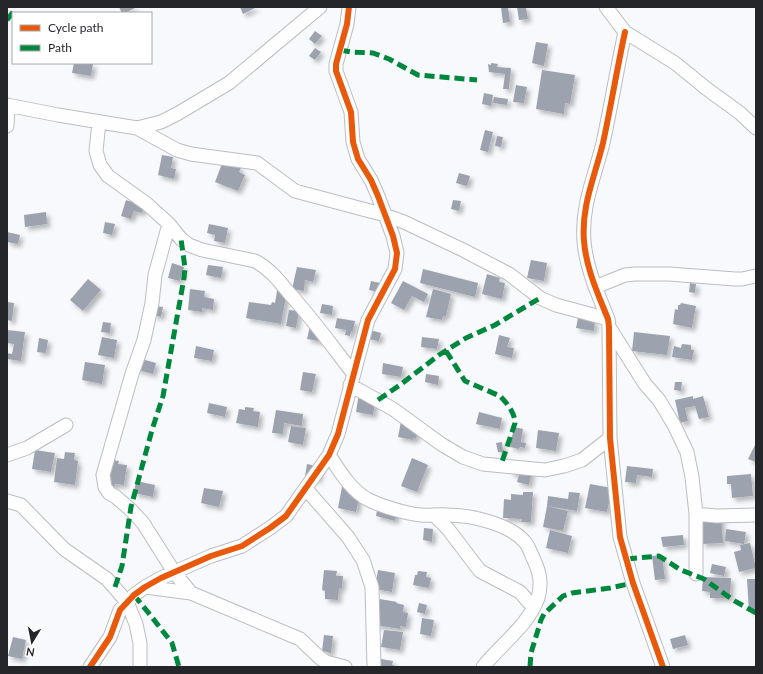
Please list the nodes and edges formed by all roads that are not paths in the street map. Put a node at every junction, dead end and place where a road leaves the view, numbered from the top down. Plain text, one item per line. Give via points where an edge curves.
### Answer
1 (320, 7) edge
2 (349, 7) edge
3 (606, 7) edge
4 (624, 32) junction
5 (8, 105) edge
6 (99, 122) junction
7 (7, 126) edge
8 (137, 128) junction
9 (756, 128) edge
10 (385, 215) junction
11 (169, 224) junction
12 (756, 276) edge
13 (595, 287) junction
14 (609, 323) junction
15 (352, 379) junction
16 (66, 425) dead end
17 (610, 438) junction
18 (328, 454) junction
19 (7, 456) edge
20 (306, 488) junction
21 (7, 501) edge
22 (696, 514) junction
23 (434, 515) junction
24 (756, 515) edge
25 (174, 572) junction
26 (696, 574) dead end
27 (145, 587) junction
28 (191, 593) junction
29 (127, 602) junction
30 (533, 607) junction
31 (90, 667) edge
32 (140, 667) edge
33 (344, 667) edge
34 (374, 667) edge
35 (483, 667) edge
36 (663, 667) edge

1 - 8 street via 229,83 172,117
2 - 10 street via 336,71 351,112 353,142 358,159 371,180
3 - 4 street
4 - 9 street via 675,63
4 - 13 street via 602,144 585,209 584,242
5 - 6 street
5 - 7 street
6 - 8 street
6 - 11 street via 96,151 100,165 108,176 147,204
8 - 10 street via 177,150 257,163 295,191
10 - 14 street via 502,270 540,298
10 - 15 street via 397,253 395,269 368,320
11 - 15 street via 189,245 255,261 272,273 307,312
11 - 25 street via 144,340 103,474 105,487 109,493 131,510 142,523
12 - 13 street via 735,279 635,274 625,275
13 - 14 street
14 - 17 street
14 - 22 street via 645,384 659,400 687,452
15 - 17 street via 441,444 463,457 483,464 545,470 582,460
15 - 18 street via 338,434
16 - 19 street via 28,448
17 - 36 street via 620,537 632,583
18 - 20 street
18 - 23 street via 352,485 367,499 414,514
20 - 25 street via 286,516 242,546
20 - 34 street via 348,537 362,560 372,587
21 - 29 street via 21,505 64,550 107,579
22 - 24 street
22 - 26 street
23 - 30 street via 480,571 512,586
23 - 30 street via 476,518 505,528 524,541 540,574 538,599
25 - 27 street
25 - 28 street
27 - 28 street
27 - 29 street
28 - 33 street via 300,639 326,662
29 - 31 street via 120,610 106,645
29 - 32 street via 139,637
30 - 35 street via 526,620

